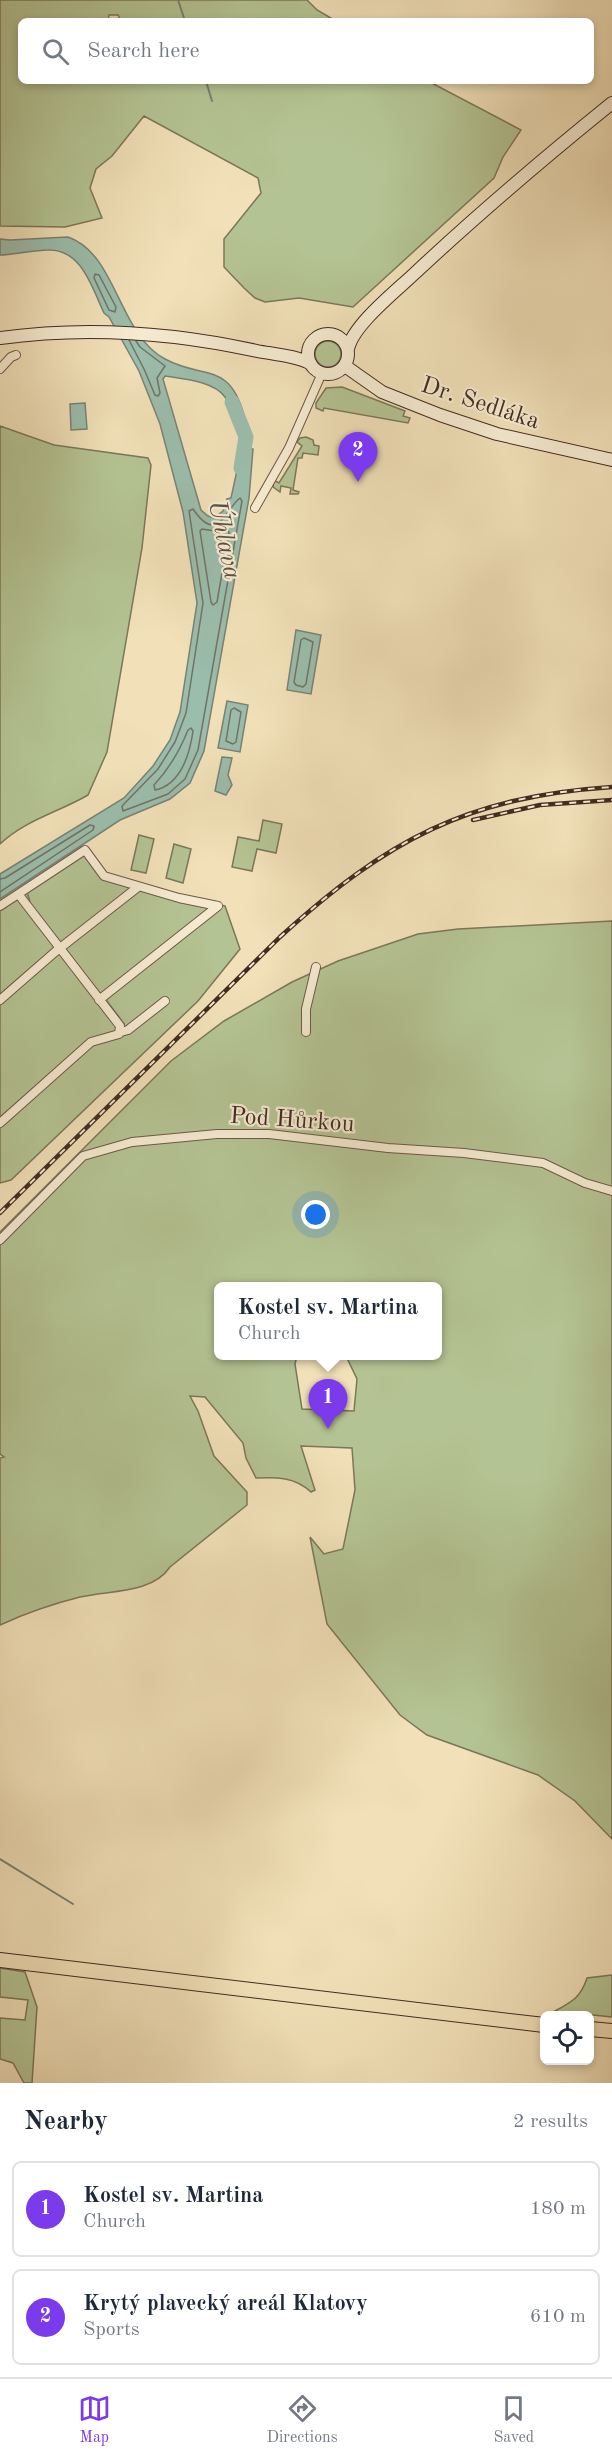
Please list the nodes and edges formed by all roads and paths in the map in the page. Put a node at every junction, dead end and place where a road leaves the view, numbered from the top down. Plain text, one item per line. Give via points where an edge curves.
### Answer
1 (612, 103) edge
2 (376, 310) junction
3 (336, 335) junction
4 (1, 338) edge
5 (310, 345) junction
6 (348, 349) junction
7 (268, 353) junction
8 (16, 355) dead end
9 (311, 364) junction
10 (345, 366) junction
11 (0, 369) edge
12 (322, 373) junction
13 (612, 460) edge
14 (255, 508) dead end
15 (138, 887) junction
16 (19, 895) junction
17 (0, 906) edge
18 (60, 949) junction
19 (316, 967) dead end
20 (0, 999) edge
21 (99, 1000) junction
22 (165, 1001) dead end
23 (121, 1032) junction
24 (306, 1032) dead end
25 (0, 1123) edge
26 (612, 1191) edge
27 (0, 1240) edge
28 (0, 1960) edge
29 (540, 2025) edge
30 (594, 2029) edge
31 (612, 2031) edge

1 - 2 main road via 506,191
2 - 3 main road
2 - 6 main road via 352,338
3 - 5 main road via 321,335
3 - 6 main road
4 - 7 main road via 74,331 132,332
5 - 7 main road via 302,350
5 - 9 main road
6 - 10 main road
7 - 9 main road
8 - 11 street
9 - 12 main road
10 - 12 main road via 332,374
10 - 13 main road, Dr. Sedláka via 381,392 450,418 496,434
12 - 14 street via 289,448
15 - 16 street via 105,876 85,850
15 - 18 street
15 - 21 street via 218,906
16 - 17 street
16 - 18 street
18 - 20 street
18 - 21 street
19 - 24 street via 306,1010
21 - 23 street
22 - 23 street
23 - 25 street via 92,1042
26 - 27 street, Pod Hůrkou via 585,1184 543,1163 464,1153 249,1133 151,1140 83,1156
28 - 29 main road
30 - 31 main road

